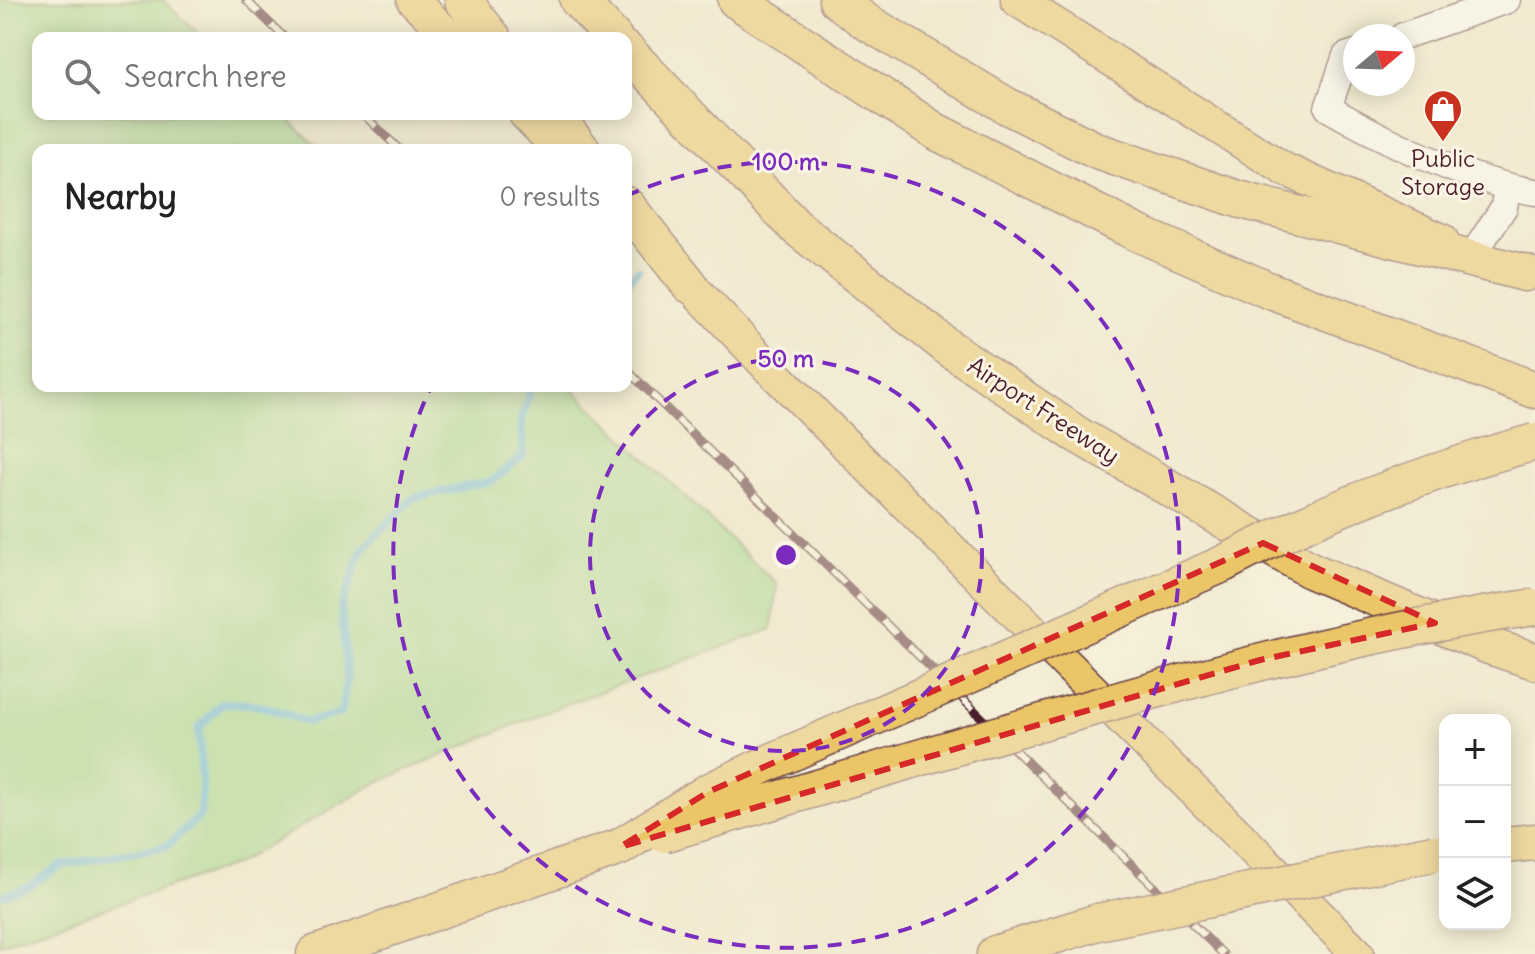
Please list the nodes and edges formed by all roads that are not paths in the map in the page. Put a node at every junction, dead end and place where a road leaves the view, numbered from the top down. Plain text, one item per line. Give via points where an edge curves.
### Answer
1 (413, 0) edge
2 (463, 0) edge
3 (578, 0) edge
4 (736, 0) edge
5 (837, 0) edge
6 (1017, 0) edge
7 (1507, 0) edge
8 (445, 32) edge
9 (488, 32) edge
10 (608, 32) edge
11 (1415, 32) edge
12 (632, 56) edge
13 (1343, 65) edge
14 (531, 120) edge
15 (559, 120) edge
16 (554, 144) edge
17 (577, 144) edge
18 (1507, 187) junction
19 (1535, 192) edge
20 (632, 212) edge
21 (632, 224) edge
22 (1474, 253) junction
23 (1530, 274) edge
24 (690, 285) junction
25 (1535, 390) edge
26 (1535, 442) edge
27 (1535, 607) edge
28 (1535, 661) edge
29 (1535, 842) edge
30 (1511, 844) edge
31 (620, 847) junction
32 (1439, 852) edge
33 (315, 954) edge
34 (995, 954) edge
35 (1358, 954) edge

1 - 8 main road
2 - 9 highway
3 - 10 highway
4 - 25 highway via 935,131 1135,232 1268,290
5 - 23 highway via 1007,106 1097,151 1238,199
6 - 22 main road via 1284,169
7 - 11 lane
12 - 28 highway, Airport Freeway via 796,227 949,348 1063,425 1312,571
13 - 18 lane via 1328,108 1386,141
14 - 16 main road
15 - 17 highway
18 - 19 lane
18 - 22 lane via 1504,207
20 - 24 highway
21 - 24 main road
22 - 23 main road
24 - 35 main road
26 - 31 highway, bridge via 1406,480 1343,505 1223,564 721,785
27 - 31 highway, bridge via 1456,618 1260,660
29 - 30 highway
31 - 33 highway
32 - 34 highway, bridge via 1098,922

